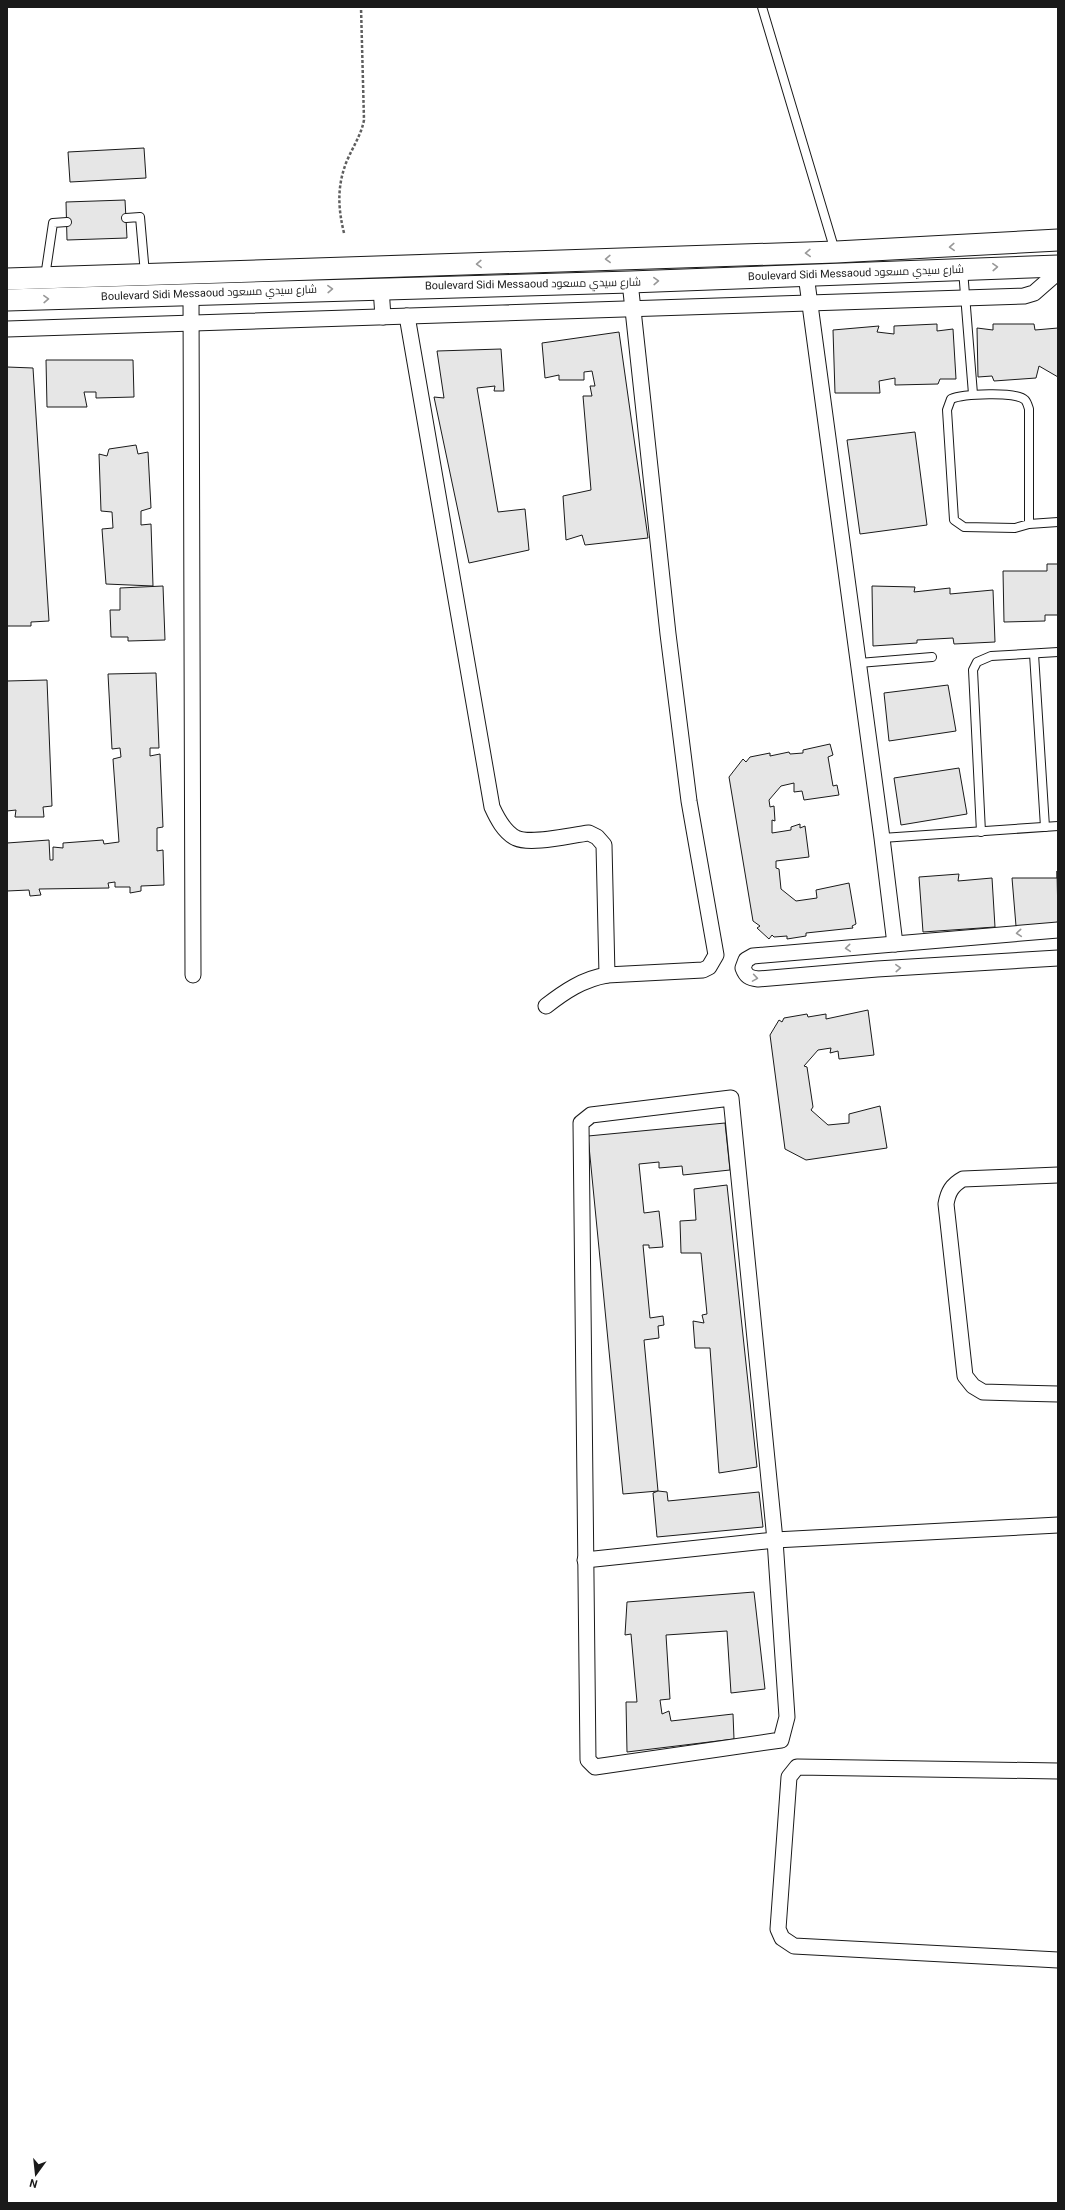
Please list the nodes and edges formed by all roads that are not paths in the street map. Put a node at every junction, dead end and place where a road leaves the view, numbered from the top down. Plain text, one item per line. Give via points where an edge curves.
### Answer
1 (762, 7) edge
2 (126, 218) dead end
3 (67, 222) dead end
4 (1058, 240) edge
5 (836, 252) junction
6 (1058, 266) edge
7 (963, 269) junction
8 (1058, 272) edge
9 (806, 274) junction
10 (145, 275) junction
11 (45, 278) junction
12 (7, 279) edge
13 (630, 282) junction
14 (381, 288) junction
15 (191, 294) junction
16 (966, 298) junction
17 (7, 300) edge
18 (810, 303) junction
19 (633, 309) junction
20 (407, 316) junction
21 (383, 317) junction
22 (191, 324) junction
23 (7, 328) edge
24 (973, 394) junction
25 (1058, 522) edge
26 (1029, 524) junction
27 (1058, 652) edge
28 (1034, 654) junction
29 (932, 657) dead end
30 (859, 663) junction
31 (1058, 826) edge
32 (1045, 827) junction
33 (980, 832) junction
34 (882, 838) junction
35 (1058, 930) edge
36 (895, 944) junction
37 (875, 945) junction
38 (1058, 958) edge
39 (877, 969) junction
40 (193, 975) dead end
41 (607, 975) junction
42 (546, 1006) dead end
43 (1058, 1175) edge
44 (1058, 1394) edge
45 (1058, 1525) edge
46 (775, 1540) junction
47 (585, 1560) junction
48 (1058, 1771) edge
49 (1058, 1960) edge

1 - 5 lane
2 - 10 lane via 140,217
3 - 11 lane via 53,223
4 -> 5 street, Boulevard Sidi Messaoud شارع سيدي مسعود
5 -> 10 street, Boulevard Sidi Messaoud شارع سيدي مسعود
7 -> 6 street, Boulevard Sidi Messaoud شارع سيدي مسعود
7 - 9 street, Boulevard Sidi Messaoud شارع سيدي مسعود
7 - 16 lane
8 - 16 street via 1034,293 1024,296
13 -> 9 street, Boulevard Sidi Messaoud شارع سيدي مسعود
9 - 18 street
10 - 11 street, Boulevard Sidi Messaoud شارع سيدي مسعود
11 - 12 street, Boulevard Sidi Messaoud شارع سيدي مسعود
13 - 14 street, Boulevard Sidi Messaoud شارع سيدي مسعود
13 - 19 street
15 -> 14 street, Boulevard Sidi Messaoud شارع سيدي مسعود
14 - 21 street
17 -> 15 street, Boulevard Sidi Messaoud شارع سيدي مسعود
15 - 22 street
16 - 18 street
16 - 24 lane
18 - 19 street
18 - 30 street
19 - 20 street
19 - 41 street via 689,801 716,955 709,967 703,970
20 - 21 street
20 - 41 street via 492,807 501,824 516,838 533,840 589,833 604,845
21 - 22 street
22 - 23 street
22 - 40 street
24 - 26 lane via 1018,396 1025,400 1029,408
24 - 26 lane via 951,399 947,410 954,520 964,527 1015,528
25 - 26 lane
27 - 28 lane
28 - 32 lane
28 - 33 lane via 991,656 977,662 973,670
29 - 30 lane
30 - 34 street
31 - 32 lane
32 - 33 lane
33 - 34 lane
34 - 36 street
35 -> 36 street
36 - 37 street
37 - 39 street
37 -> 39 street via 753,956 746,960 743,968 745,975 758,979
39 -> 38 street
41 - 42 street via 567,990
43 - 44 street via 969,1178 953,1186 946,1204 965,1376 973,1386 983,1392
45 - 46 street
46 - 47 street
46 - 47 street via 787,1717 781,1740 595,1767 588,1760
46 - 47 street via 731,1098 591,1115 580,1123
48 - 49 street via 798,1766 789,1777 778,1929 782,1938 794,1946

